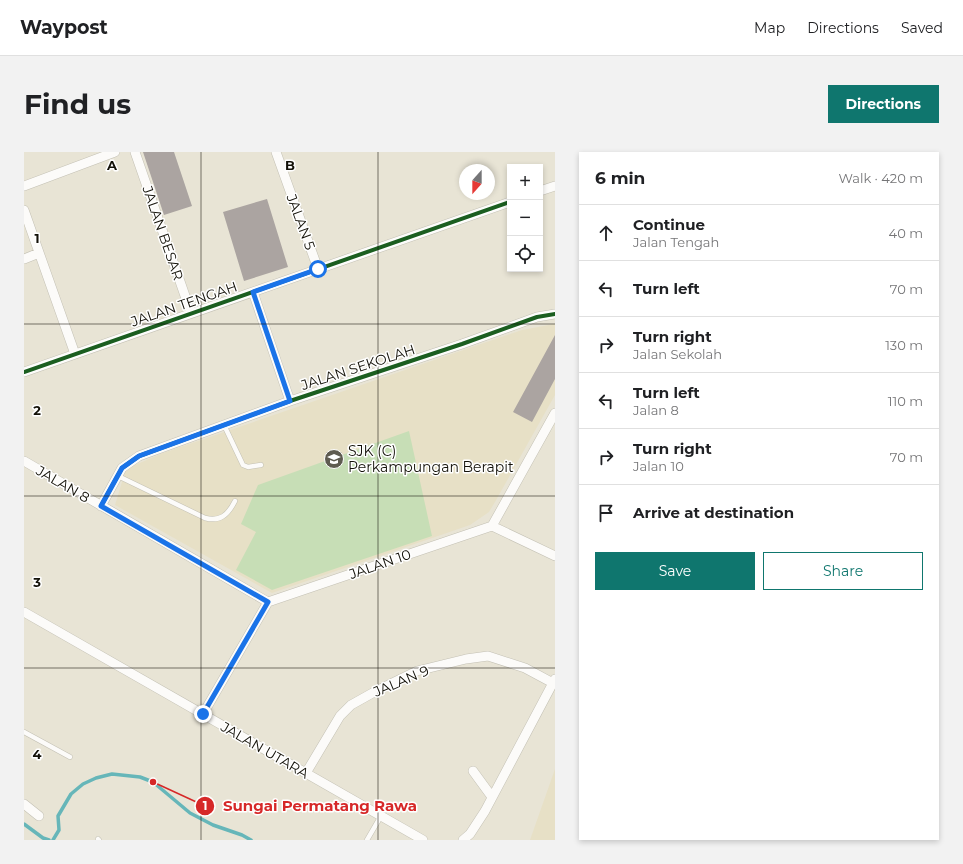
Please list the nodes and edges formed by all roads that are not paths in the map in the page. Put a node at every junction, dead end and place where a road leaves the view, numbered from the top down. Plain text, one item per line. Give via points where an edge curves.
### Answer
1 (114, 152) edge
2 (135, 152) edge
3 (276, 152) edge
4 (24, 186) edge
5 (555, 186) edge
6 (543, 190) edge
7 (507, 203) edge
8 (24, 210) edge
9 (39, 253) junction
10 (24, 259) edge
11 (318, 269) junction
12 (253, 292) junction
13 (191, 314) junction
14 (555, 314) edge
15 (75, 354) junction
16 (24, 372) edge
17 (290, 401) junction
18 (555, 413) edge
19 (224, 425) junction
20 (24, 461) edge
21 (261, 465) dead end
22 (118, 476) junction
23 (235, 501) dead end
24 (101, 506) junction
25 (492, 526) junction
26 (555, 556) edge
27 (268, 602) junction
28 (24, 612) edge
29 (554, 681) edge
30 (203, 714) junction
31 (24, 732) edge
32 (70, 757) dead end
33 (473, 772) dead end
34 (306, 773) junction
35 (492, 797) junction
36 (24, 804) edge
37 (40, 816) dead end
38 (381, 816) junction
39 (367, 840) edge
40 (423, 840) edge
41 (463, 840) edge

1 - 4 street
2 - 13 street, JALAN BESAR
3 - 11 street, JALAN 5
5 - 6 street
7 - 11 street, JALAN TENGAH
8 - 9 street
9 - 10 street
9 - 15 street
11 - 12 street, JALAN TENGAH
12 - 13 street, JALAN TENGAH
12 - 17 street
13 - 15 street, JALAN TENGAH
14 - 17 street, JALAN SEKOLAH via 537,317
15 - 16 street, JALAN TENGAH
17 - 19 street, JALAN SEKOLAH
18 - 25 street
19 - 21 lane via 243,465 248,468
19 - 22 street, JALAN SEKOLAH via 139,456 122,468
20 - 24 street, JALAN 8
22 - 23 lane via 213,520 222,517
22 - 24 street, JALAN SEKOLAH
24 - 27 street, JALAN 8
25 - 26 street
25 - 27 street, JALAN 10
27 - 30 street
28 - 30 street, JALAN UTARA
29 - 34 street, JALAN 9 via 488,656 417,671 351,705 340,716
29 - 35 street
30 - 34 street, JALAN UTARA
31 - 32 lane
33 - 35 street
34 - 38 street, JALAN UTARA
35 - 41 street via 470,834
36 - 37 street
38 - 39 lane
38 - 40 street, JALAN UTARA

